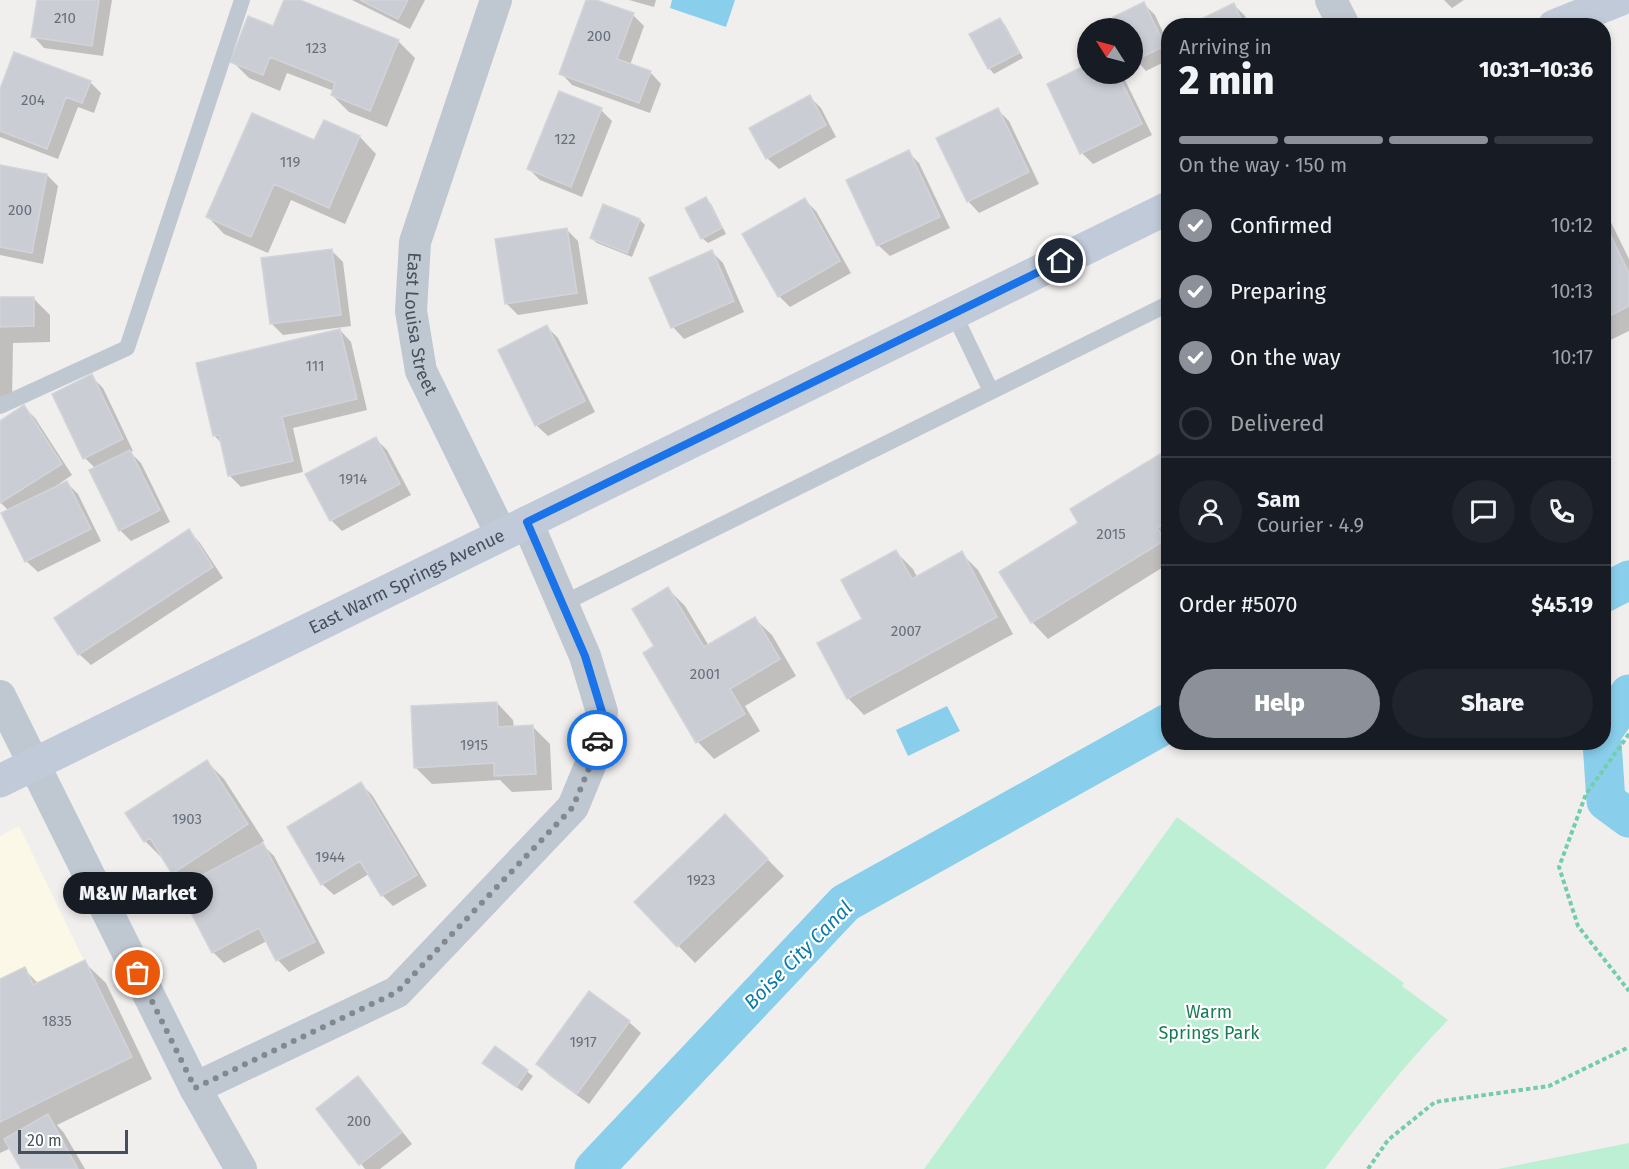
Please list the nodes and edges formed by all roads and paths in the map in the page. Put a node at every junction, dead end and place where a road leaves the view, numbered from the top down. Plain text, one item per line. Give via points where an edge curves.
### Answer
1 (242, 0) edge
2 (496, 0) edge
3 (1331, 0) edge
4 (1619, 0) edge
5 (1340, 18) edge
6 (1574, 18) edge
7 (1161, 211) edge
8 (1161, 307) edge
9 (954, 314) junction
10 (991, 391) junction
11 (0, 406) edge
12 (514, 528) junction
13 (562, 604) junction
14 (0, 696) edge
15 (1629, 734) edge
16 (34, 763) junction
17 (0, 781) edge
18 (1629, 991) edge
19 (1629, 1047) edge
20 (195, 1088) junction
21 (242, 1169) edge
22 (1368, 1169) edge

1 - 11 lane via 127,348
2 - 12 street, East Louisa Street via 415,242 411,311 421,370
3 - 5 street
4 - 6 street
7 - 9 street, East Warm Springs Avenue
8 - 10 lane
9 - 10 lane
9 - 12 street, East Warm Springs Avenue
10 - 13 lane
12 - 13 street, East Louisa Street
12 - 16 street, East Warm Springs Avenue
13 - 20 street, East Louisa Street via 585,656 602,712 594,756 573,807 397,992
14 - 16 street
15 - 18 path via 1586,794 1559,867 1578,926
16 - 17 street, East Warm Springs Avenue
16 - 20 street
19 - 22 path via 1549,1086 1435,1102 1388,1140
20 - 21 street

